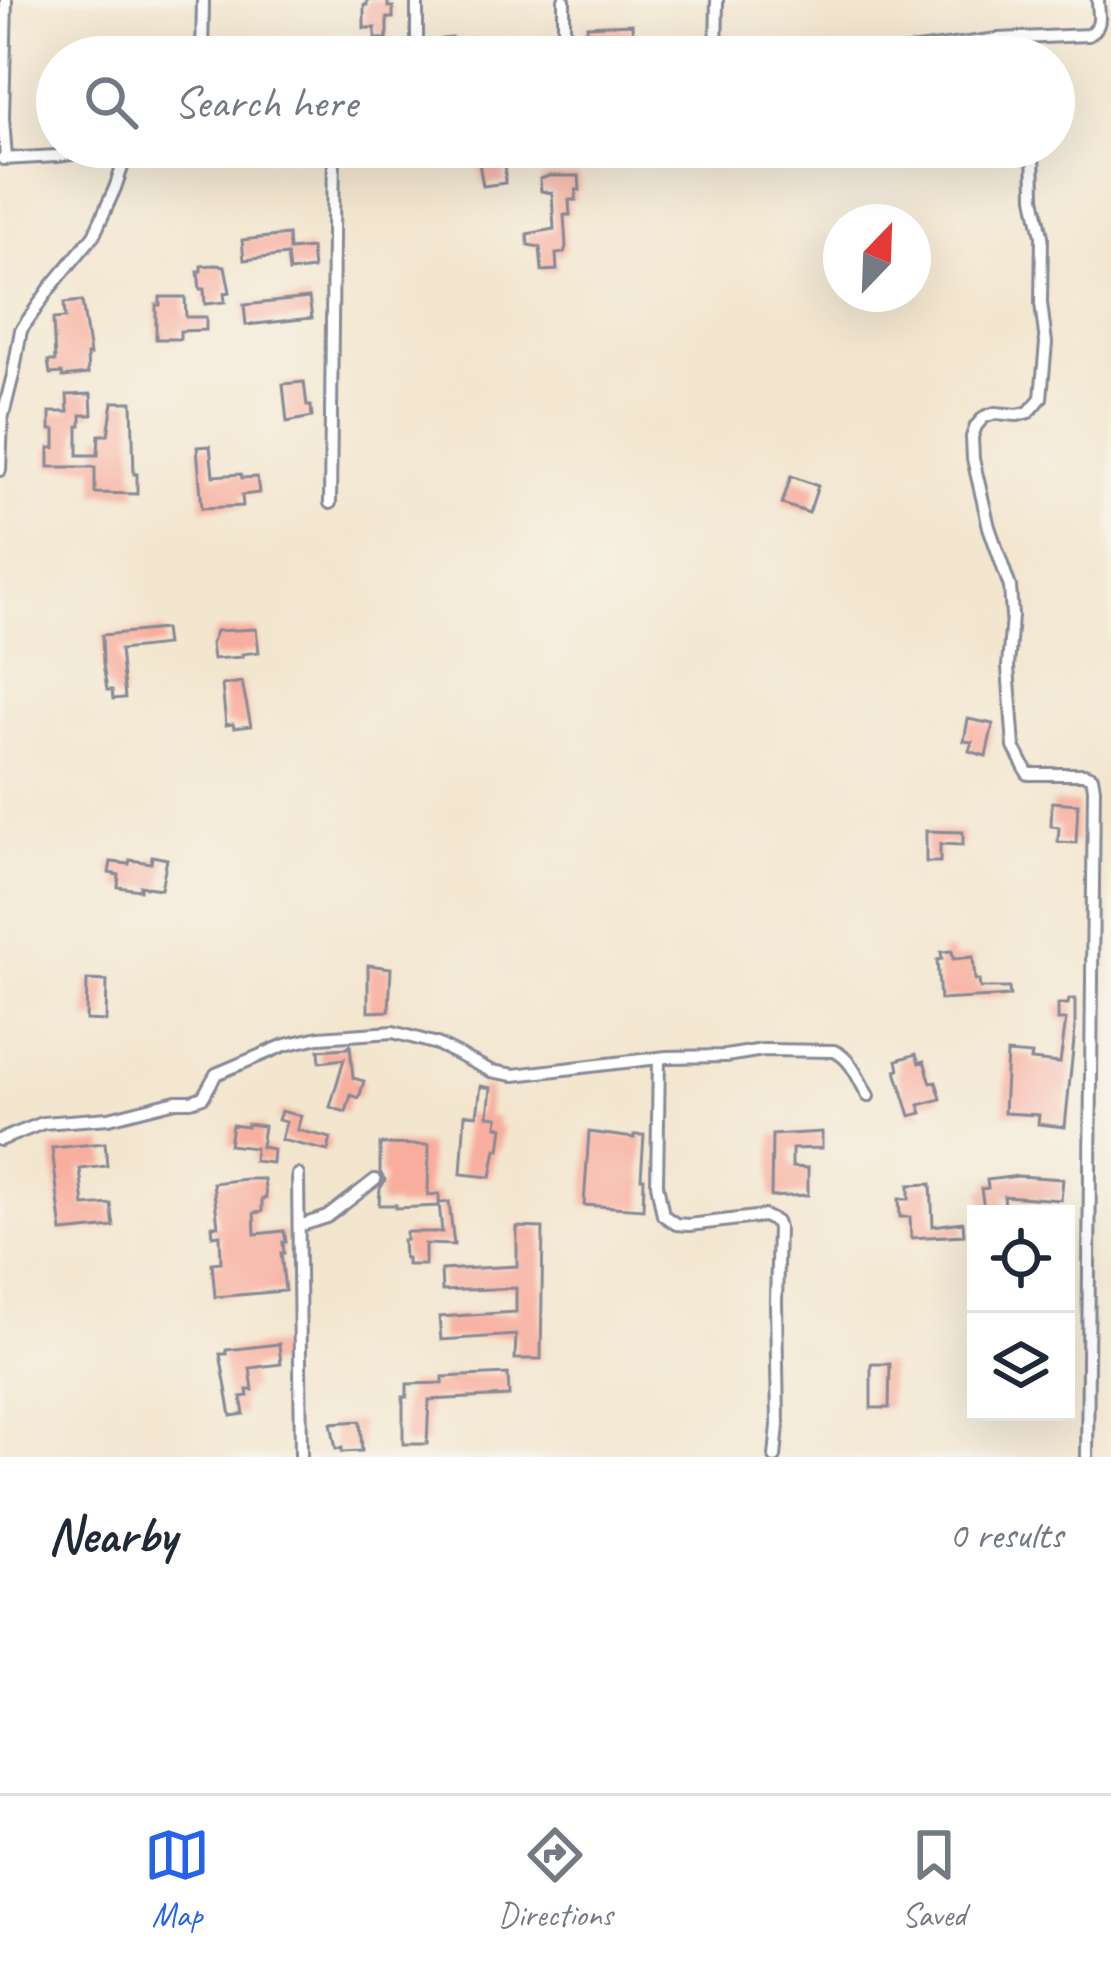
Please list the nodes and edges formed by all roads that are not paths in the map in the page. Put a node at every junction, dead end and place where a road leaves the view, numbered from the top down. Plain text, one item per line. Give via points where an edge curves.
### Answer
1 (6, 0) edge
2 (202, 0) edge
3 (417, 0) edge
4 (564, 0) edge
5 (717, 0) edge
6 (1098, 0) edge
7 (1100, 22) junction
8 (1111, 33) edge
9 (202, 36) edge
10 (417, 36) edge
11 (563, 36) edge
12 (716, 36) edge
13 (1075, 36) edge
14 (36, 157) edge
15 (3, 159) edge
16 (120, 168) edge
17 (334, 168) edge
18 (1033, 168) edge
19 (0, 470) edge
20 (330, 503) dead end
21 (658, 1058) junction
22 (868, 1096) dead end
23 (0, 1140) edge
24 (298, 1175) dead end
25 (376, 1180) dead end
26 (299, 1226) junction
27 (301, 1457) edge
28 (776, 1457) edge
29 (1087, 1457) edge

1 - 15 street
2 - 9 street
3 - 10 street
4 - 11 street
5 - 12 street
6 - 7 street
7 - 8 street
7 - 13 street
14 - 15 street
16 - 19 street via 94,235 21,330
17 - 20 street
18 - 29 street via 1046,343 1042,398 1029,412 984,417 972,437 988,527 1010,587 1014,747 1028,774 1084,774 1094,788
21 - 22 street via 833,1051
21 - 23 street via 514,1075 393,1032 319,1037 216,1074 191,1101 43,1123
21 - 28 street via 663,1215 689,1225 764,1216 780,1232
24 - 26 street
25 - 26 street via 327,1217
26 - 27 street

